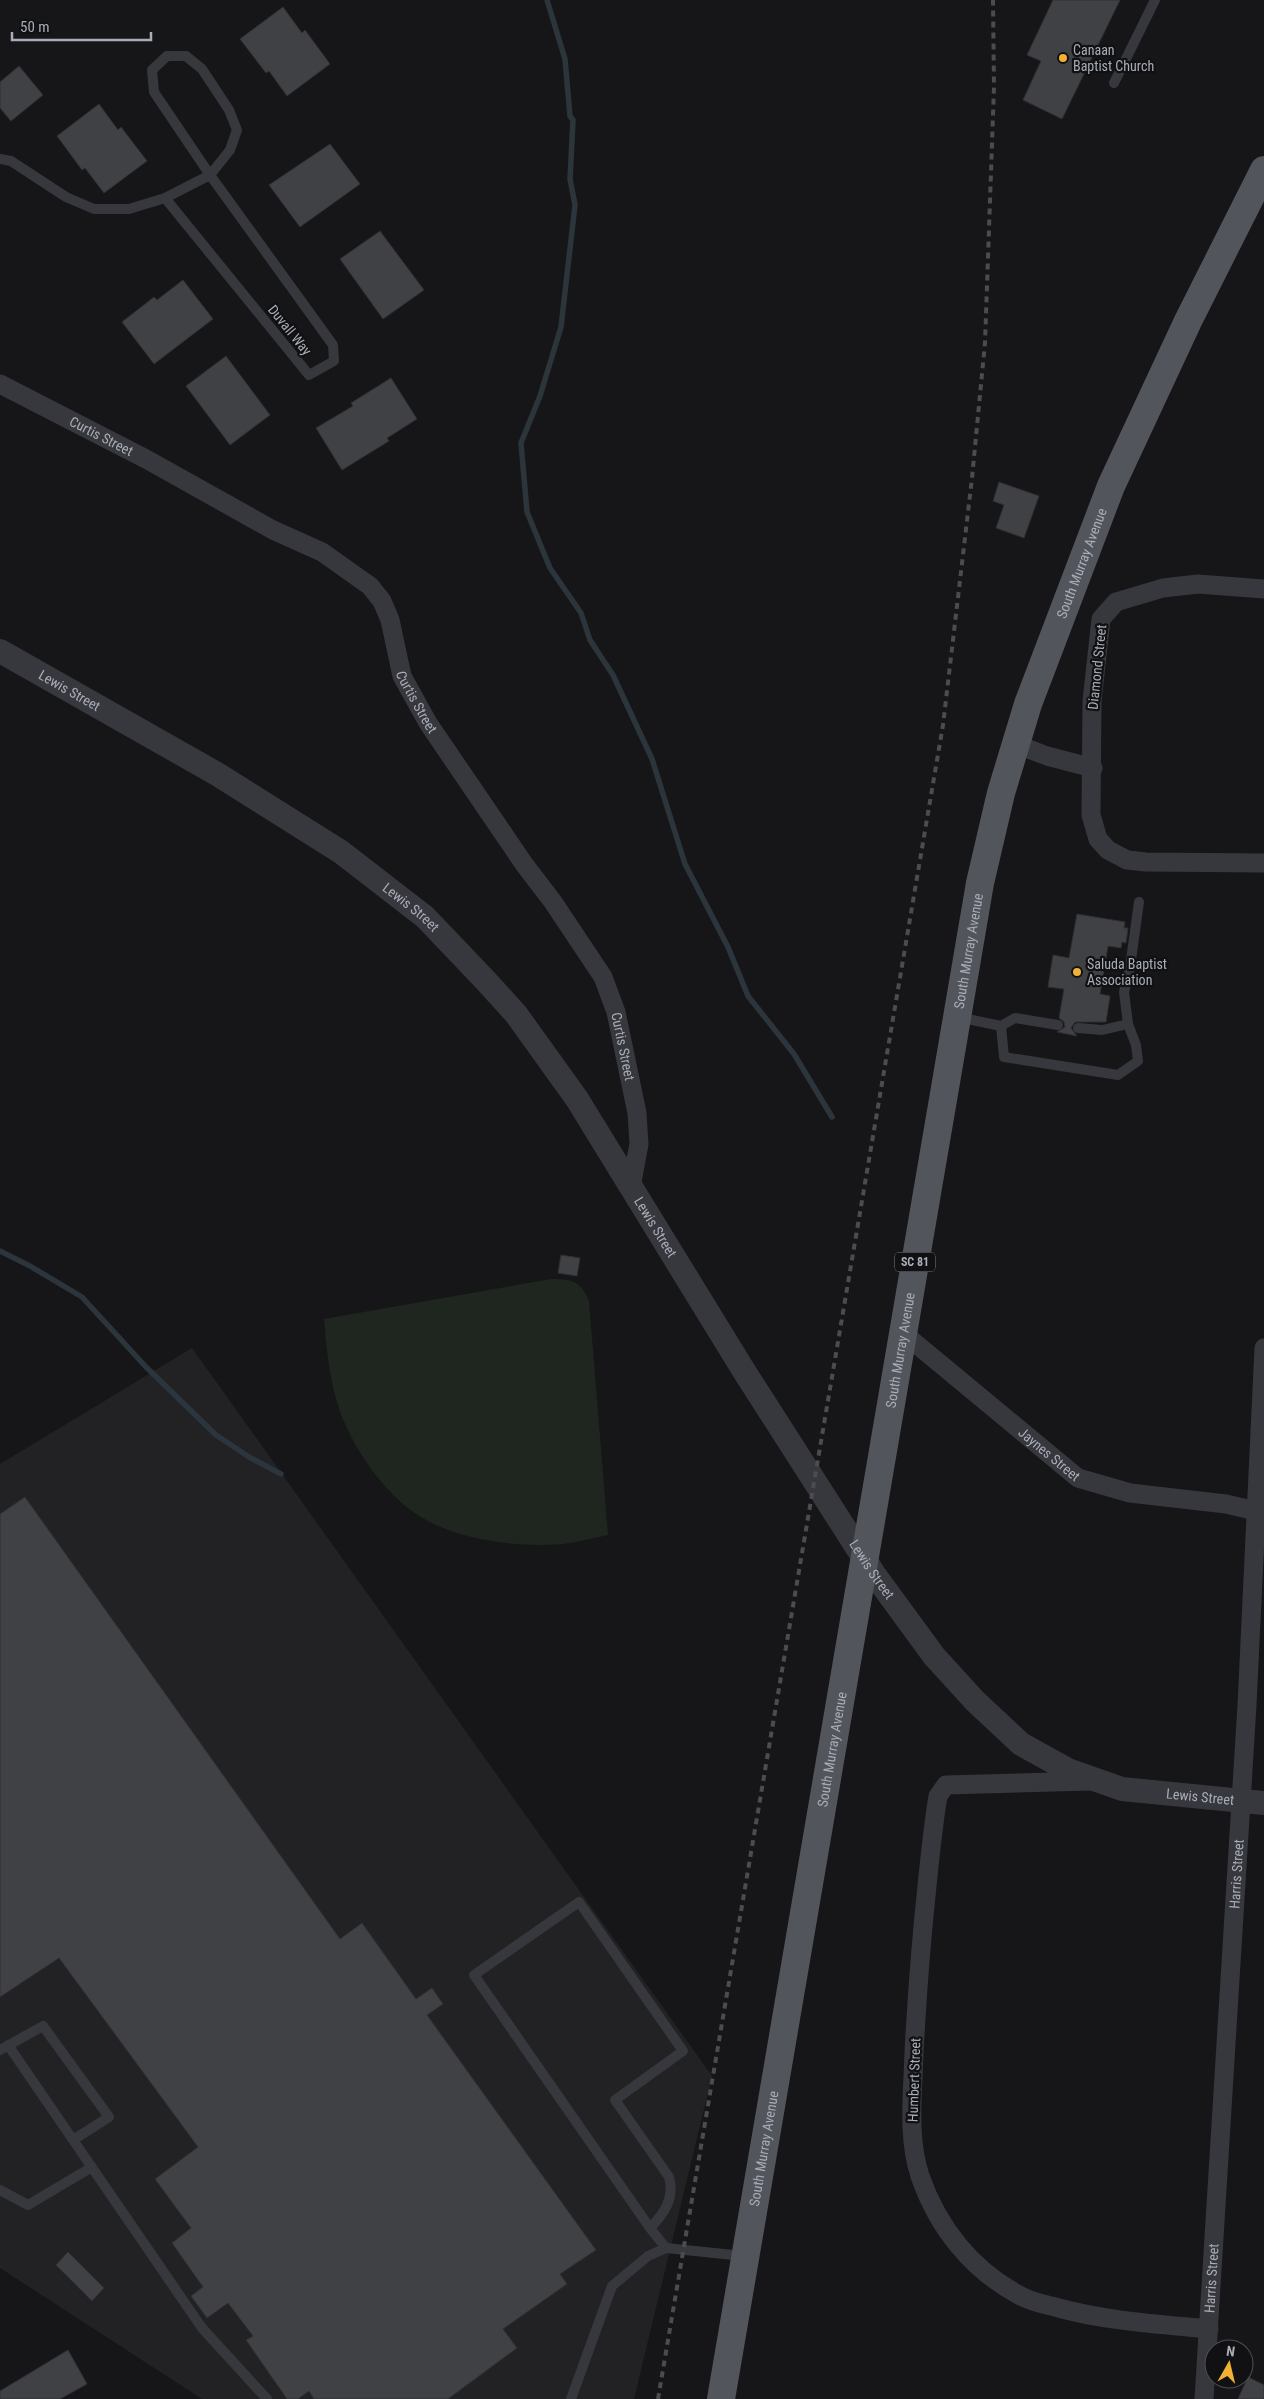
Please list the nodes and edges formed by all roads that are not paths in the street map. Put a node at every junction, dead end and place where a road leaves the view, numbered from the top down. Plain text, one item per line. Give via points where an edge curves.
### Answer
1 (1155, 0) edge
2 (1114, 83) dead end
3 (0, 159) edge
4 (1264, 172) edge
5 (210, 175) junction
6 (164, 198) junction
7 (0, 384) edge
8 (1264, 589) edge
9 (0, 651) edge
10 (1016, 744) junction
11 (1093, 768) junction
12 (1264, 863) edge
13 (1139, 902) dead end
14 (957, 1017) junction
15 (1128, 1024) junction
16 (1058, 1025) dead end
17 (1001, 1026) junction
18 (1078, 1028) dead end
19 (631, 1187) junction
20 (903, 1333) junction
21 (1264, 1348) edge
22 (1256, 1510) junction
23 (865, 1560) junction
24 (1096, 1781) junction
25 (1253, 1802) edge
26 (4, 2048) edge
27 (73, 2140) junction
28 (92, 2167) junction
29 (0, 2190) edge
30 (650, 2228) junction
31 (666, 2248) junction
32 (744, 2256) junction
33 (1209, 2329) junction
34 (267, 2399) edge
35 (571, 2399) edge
36 (721, 2399) edge
37 (1204, 2399) edge

1 - 2 lane
3 - 6 lane, Duvall Way via 11,161 66,197 94,209 129,209
4 - 10 main road, South Murray Avenue / SC 81 via 1188,321 1111,486 1053,636
5 - 5 lane, Duvall Way via 230,150 237,130 229,110 202,69 186,56 167,56 152,70 154,92
5 - 6 lane, Duvall Way
5 - 6 lane, Duvall Way via 333,346 334,362 309,375
7 - 19 street, Curtis Street via 146,459 273,530 322,552 370,586 382,601 390,620 402,676 428,723 603,977 616,1012 637,1113 640,1144
8 - 11 street, Diamond Street via 1198,584 1163,588 1116,602 1101,619 1096,652 1092,700
9 - 19 street, Lewis Street via 217,774 341,852 425,917 516,1014 577,1099
10 - 11 street
10 - 14 main road, South Murray Avenue / SC 81 via 980,882
11 - 12 street, Diamond Street via 1091,815 1098,839 1108,850 1127,860 1146,862
13 - 15 lane via 1124,992
14 - 17 lane
14 - 20 main road, South Murray Avenue / SC 81
15 - 17 lane via 1138,1062 1118,1076 1004,1057
15 - 18 lane via 1102,1030
16 - 17 lane via 1015,1018
19 - 23 street, Lewis Street
20 - 22 street, Jaynes Street via 1078,1478 1130,1493
20 - 23 main road, South Murray Avenue / SC 81
21 - 22 street, Harris Street
22 - 25 street, Harris Street
23 - 24 street, Lewis Street via 934,1656 975,1701 1021,1744 1068,1770
23 - 32 main road, South Murray Avenue / SC 81
24 - 25 street, Lewis Street via 1122,1789
24 - 33 street, Humbert Street via 946,1785 938,1796 917,1983 913,2148 926,2190 948,2233 980,2269 1020,2296 1080,2314
25 - 33 street, Harris Street
26 - 27 lane
26 - 27 lane via 42,2026 110,2117
27 - 28 lane
28 - 29 lane via 28,2205
28 - 34 lane via 202,2328
30 - 30 lane via 474,1975 579,1902 683,2052 615,2100 672,2188 665,2213
30 - 31 lane
31 - 32 lane
31 - 35 lane via 648,2256 612,2286
32 - 36 main road, South Murray Avenue / SC 81
33 - 37 street, Harris Street

